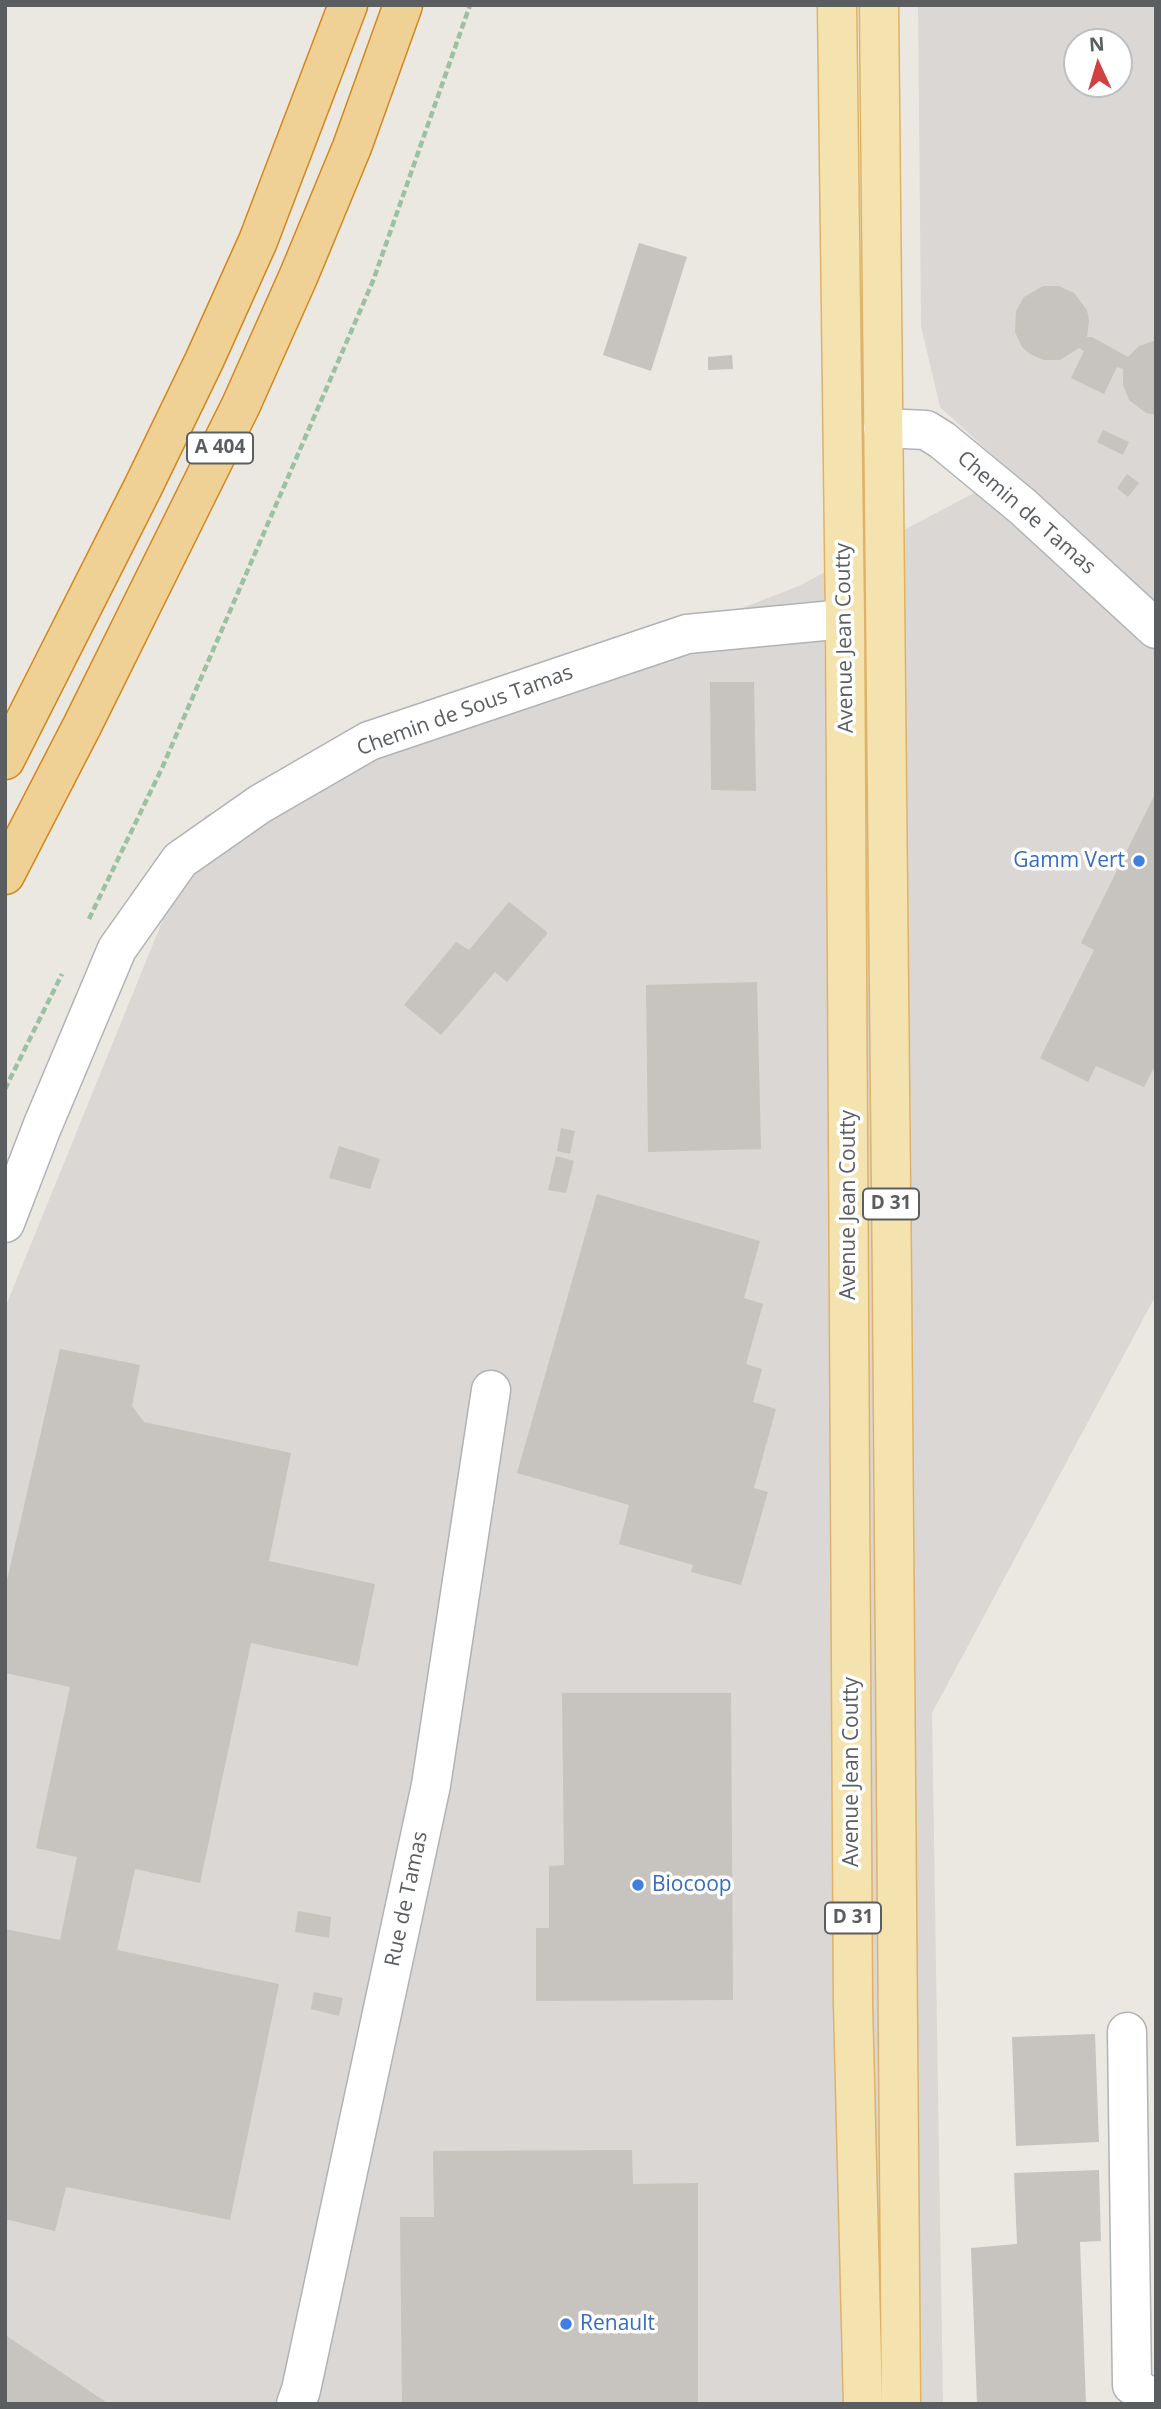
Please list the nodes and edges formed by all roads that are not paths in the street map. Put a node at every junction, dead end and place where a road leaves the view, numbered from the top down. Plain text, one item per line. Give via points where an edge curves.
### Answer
1 (348, 5) edge
2 (403, 5) edge
3 (838, 5) edge
4 (879, 5) edge
5 (883, 428) junction
6 (845, 619) junction
7 (1156, 629) edge
8 (5, 760) edge
9 (5, 875) edge
10 (5, 1223) edge
11 (491, 1390) dead end
12 (1127, 2032) dead end
13 (1156, 2401) edge
14 (296, 2404) edge
15 (863, 2404) edge
16 (901, 2404) edge

1 - 8 highway, A 404 via 258,241 204,361
2 - 9 highway, A 404 via 352,146 241,405
3 - 6 main road, Avenue Jean Coutty / D 31
4 - 5 main road, Avenue Jean Coutty / D 31
5 - 7 street, Chemin de Tamas via 926,430 942,440
5 - 16 main road, Avenue Jean Coutty / D 31
6 - 10 street, Chemin de Sous Tamas via 687,634 369,741 260,804 180,860 117,949
6 - 15 main road, Avenue Jean Coutty / D 31 via 853,1990
11 - 14 street, Rue de Tamas via 431,1785
12 - 13 street via 1132,2385

